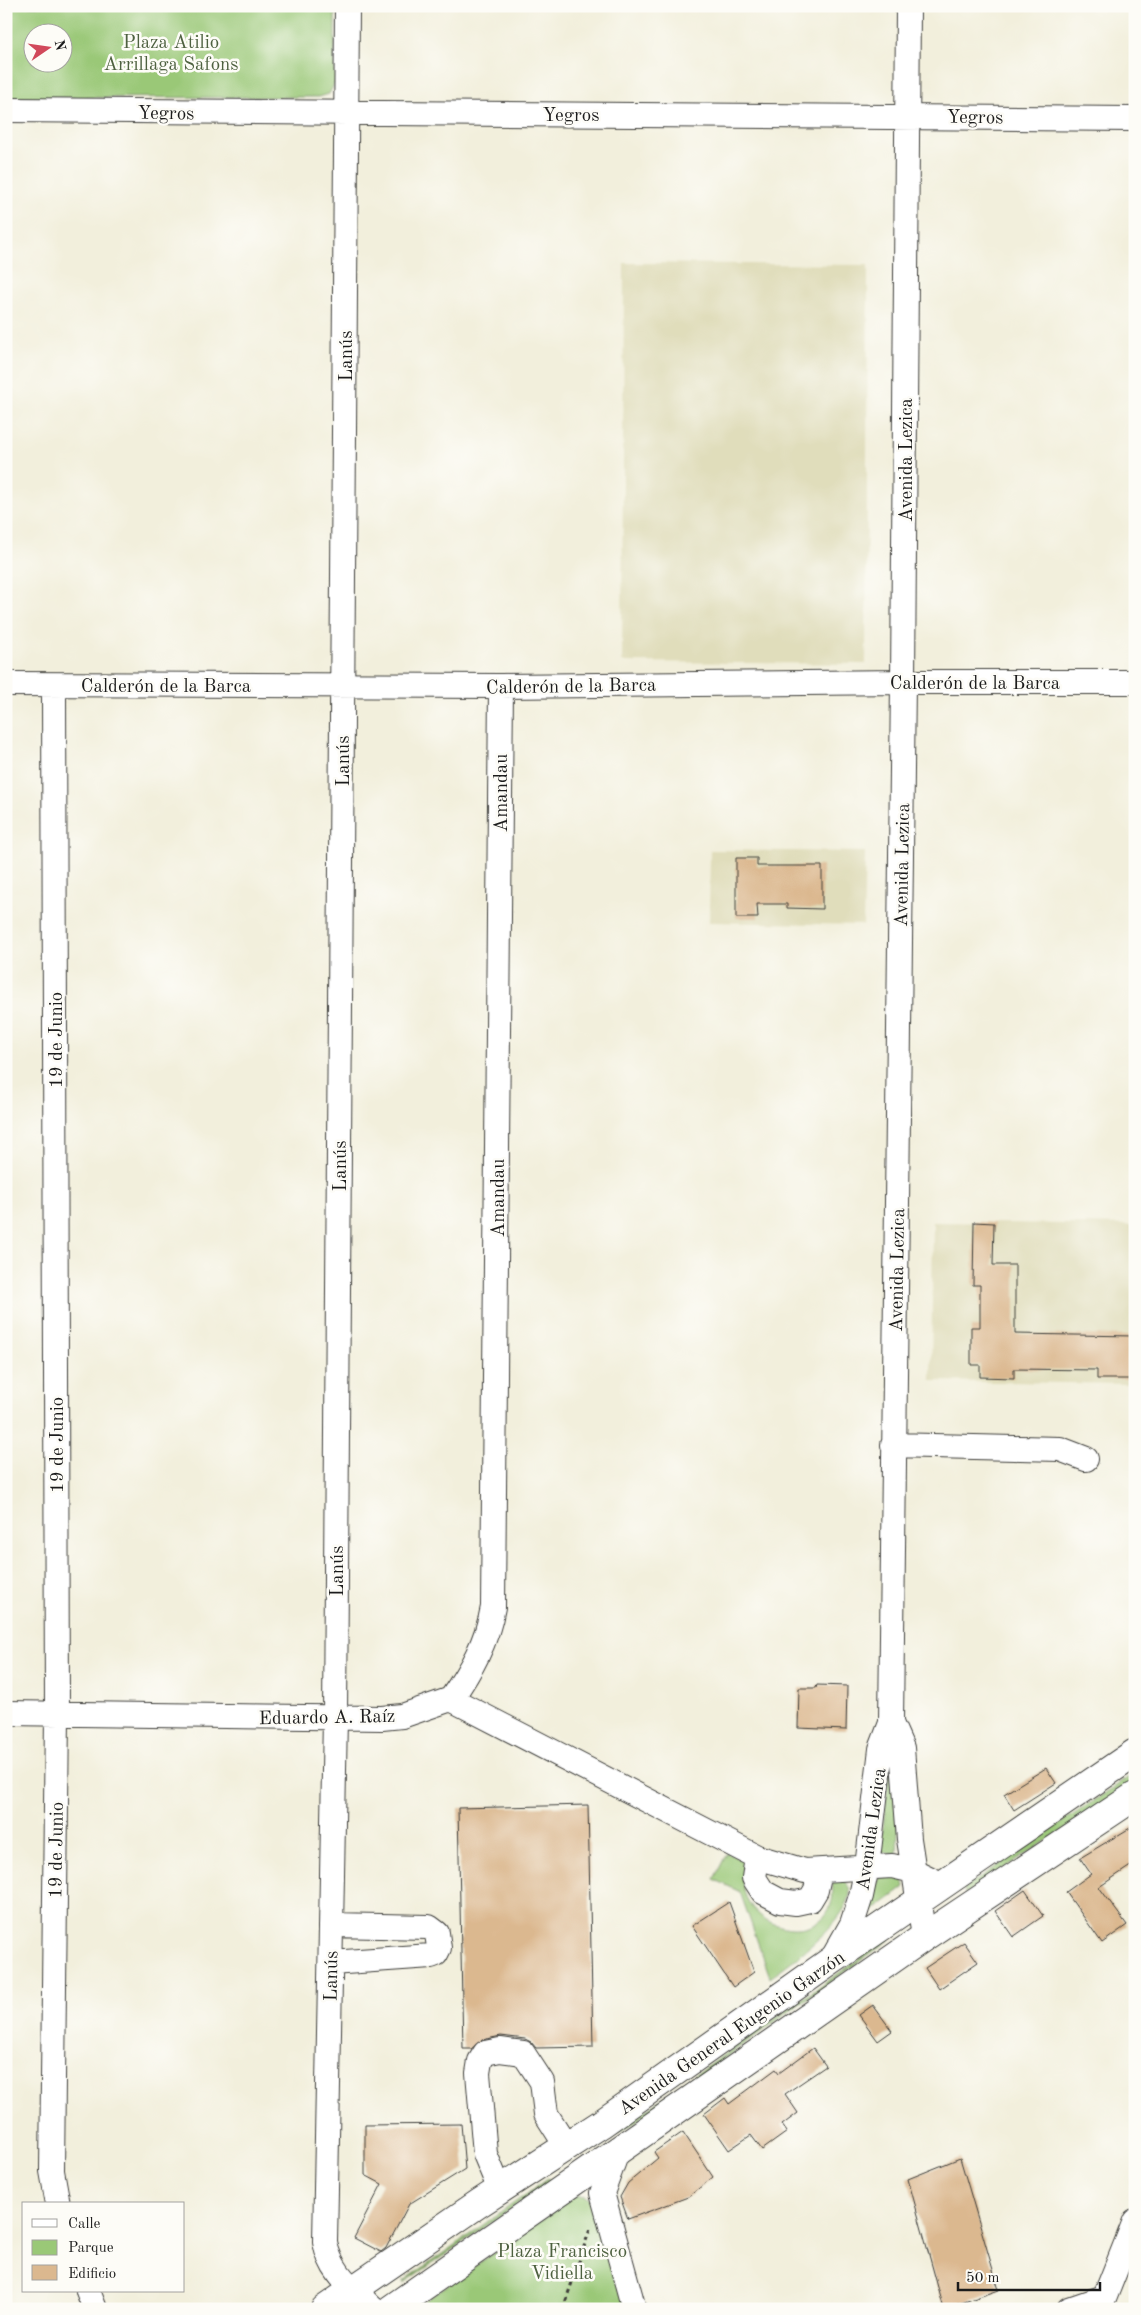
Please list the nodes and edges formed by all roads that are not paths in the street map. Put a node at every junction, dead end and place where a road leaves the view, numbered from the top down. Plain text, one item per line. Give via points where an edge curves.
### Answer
1 (347, 6) edge
2 (908, 6) edge
3 (6, 110) edge
4 (347, 113) junction
5 (907, 115) junction
6 (1135, 118) edge
7 (904, 682) junction
8 (1135, 682) edge
9 (6, 684) edge
10 (54, 685) junction
11 (501, 686) junction
12 (343, 687) junction
13 (893, 1445) junction
14 (1086, 1459) dead end
15 (451, 1699) junction
16 (6, 1713) edge
17 (57, 1714) junction
18 (335, 1718) junction
19 (891, 1723) junction
20 (1135, 1753) edge
21 (1135, 1796) edge
22 (757, 1856) junction
23 (867, 1867) junction
24 (820, 1871) junction
25 (914, 1871) junction
26 (943, 1884) junction
27 (918, 1903) junction
28 (331, 1925) junction
29 (924, 1937) junction
30 (830, 1961) junction
31 (330, 1963) junction
32 (567, 2147) junction
33 (618, 2150) junction
34 (489, 2197) junction
35 (58, 2202) edge
36 (1135, 2221) edge
37 (353, 2290) junction
38 (88, 2292) edge
39 (1102, 2303) edge
40 (95, 2309) edge
41 (325, 2309) edge
42 (373, 2309) edge
43 (381, 2309) edge
44 (391, 2309) edge
45 (634, 2309) edge
46 (1069, 2309) edge

1 - 4 street, Lanús
2 - 5 street, Avenida Lezica
3 - 4 street, Yegros
4 - 5 street, Yegros
4 - 12 street, Lanús
5 - 6 street, Yegros
5 - 7 street, Avenida Lezica
7 - 8 street, Calderón de la Barca
7 - 11 street, Calderón de la Barca
7 - 13 street, Avenida Lezica
9 - 10 street, Calderón de la Barca
10 - 12 street, Calderón de la Barca
10 - 17 street, 19 de Junio
11 - 12 street, Calderón de la Barca
11 - 15 street, Amandau via 494,1607 490,1628 480,1651
12 - 18 street, Lanús
13 - 14 street via 1060,1449
13 - 19 street, Avenida Lezica
15 - 18 street, Eduardo A. Raíz via 402,1716
15 - 22 street
16 - 17 street, Eduardo A. Raíz
17 - 18 street, Eduardo A. Raíz
17 - 35 street, 19 de Junio via 52,2171
18 - 28 street, Lanús
19 - 23 street, Avenida Lezica via 881,1749
19 - 25 street, Avenida Lezica via 902,1748
20 - 26 main road, Avenida General Eugenio Garzón
21 - 29 main road, Avenida General Eugenio Garzón
22 - 24 street via 805,1871
22 - 24 street via 754,1878 763,1892 780,1901 796,1903 810,1900
23 - 24 street
23 - 25 street via 892,1866
23 - 30 street, Avenida Lezica via 852,1924
25 - 26 street
25 - 27 street, Avenida Lezica
26 - 27 main road, Avenida General Eugenio Garzón
27 - 29 street, Avenida Lezica
27 - 30 main road, Avenida General Eugenio Garzón
28 - 31 street, Lanús
28 - 31 street via 429,1927 436,1933 439,1948 431,1956
29 - 33 main road, Avenida General Eugenio Garzón
30 - 32 main road, Avenida General Eugenio Garzón
31 - 37 street, Lanús via 325,2242 335,2271
32 - 34 main road, Avenida General Eugenio Garzón
32 - 34 street via 546,2114 542,2082 523,2053 500,2050 485,2053 478,2073
33 - 44 main road, Avenida General Eugenio Garzón
33 - 45 street via 602,2193
34 - 37 main road, Avenida General Eugenio Garzón
34 - 43 main road via 474,2225 401,2276 388,2289
36 - 39 street
37 - 41 main road, Avenida General Eugenio Garzón
37 - 42 street, Lanús
38 - 40 street
39 - 46 street

